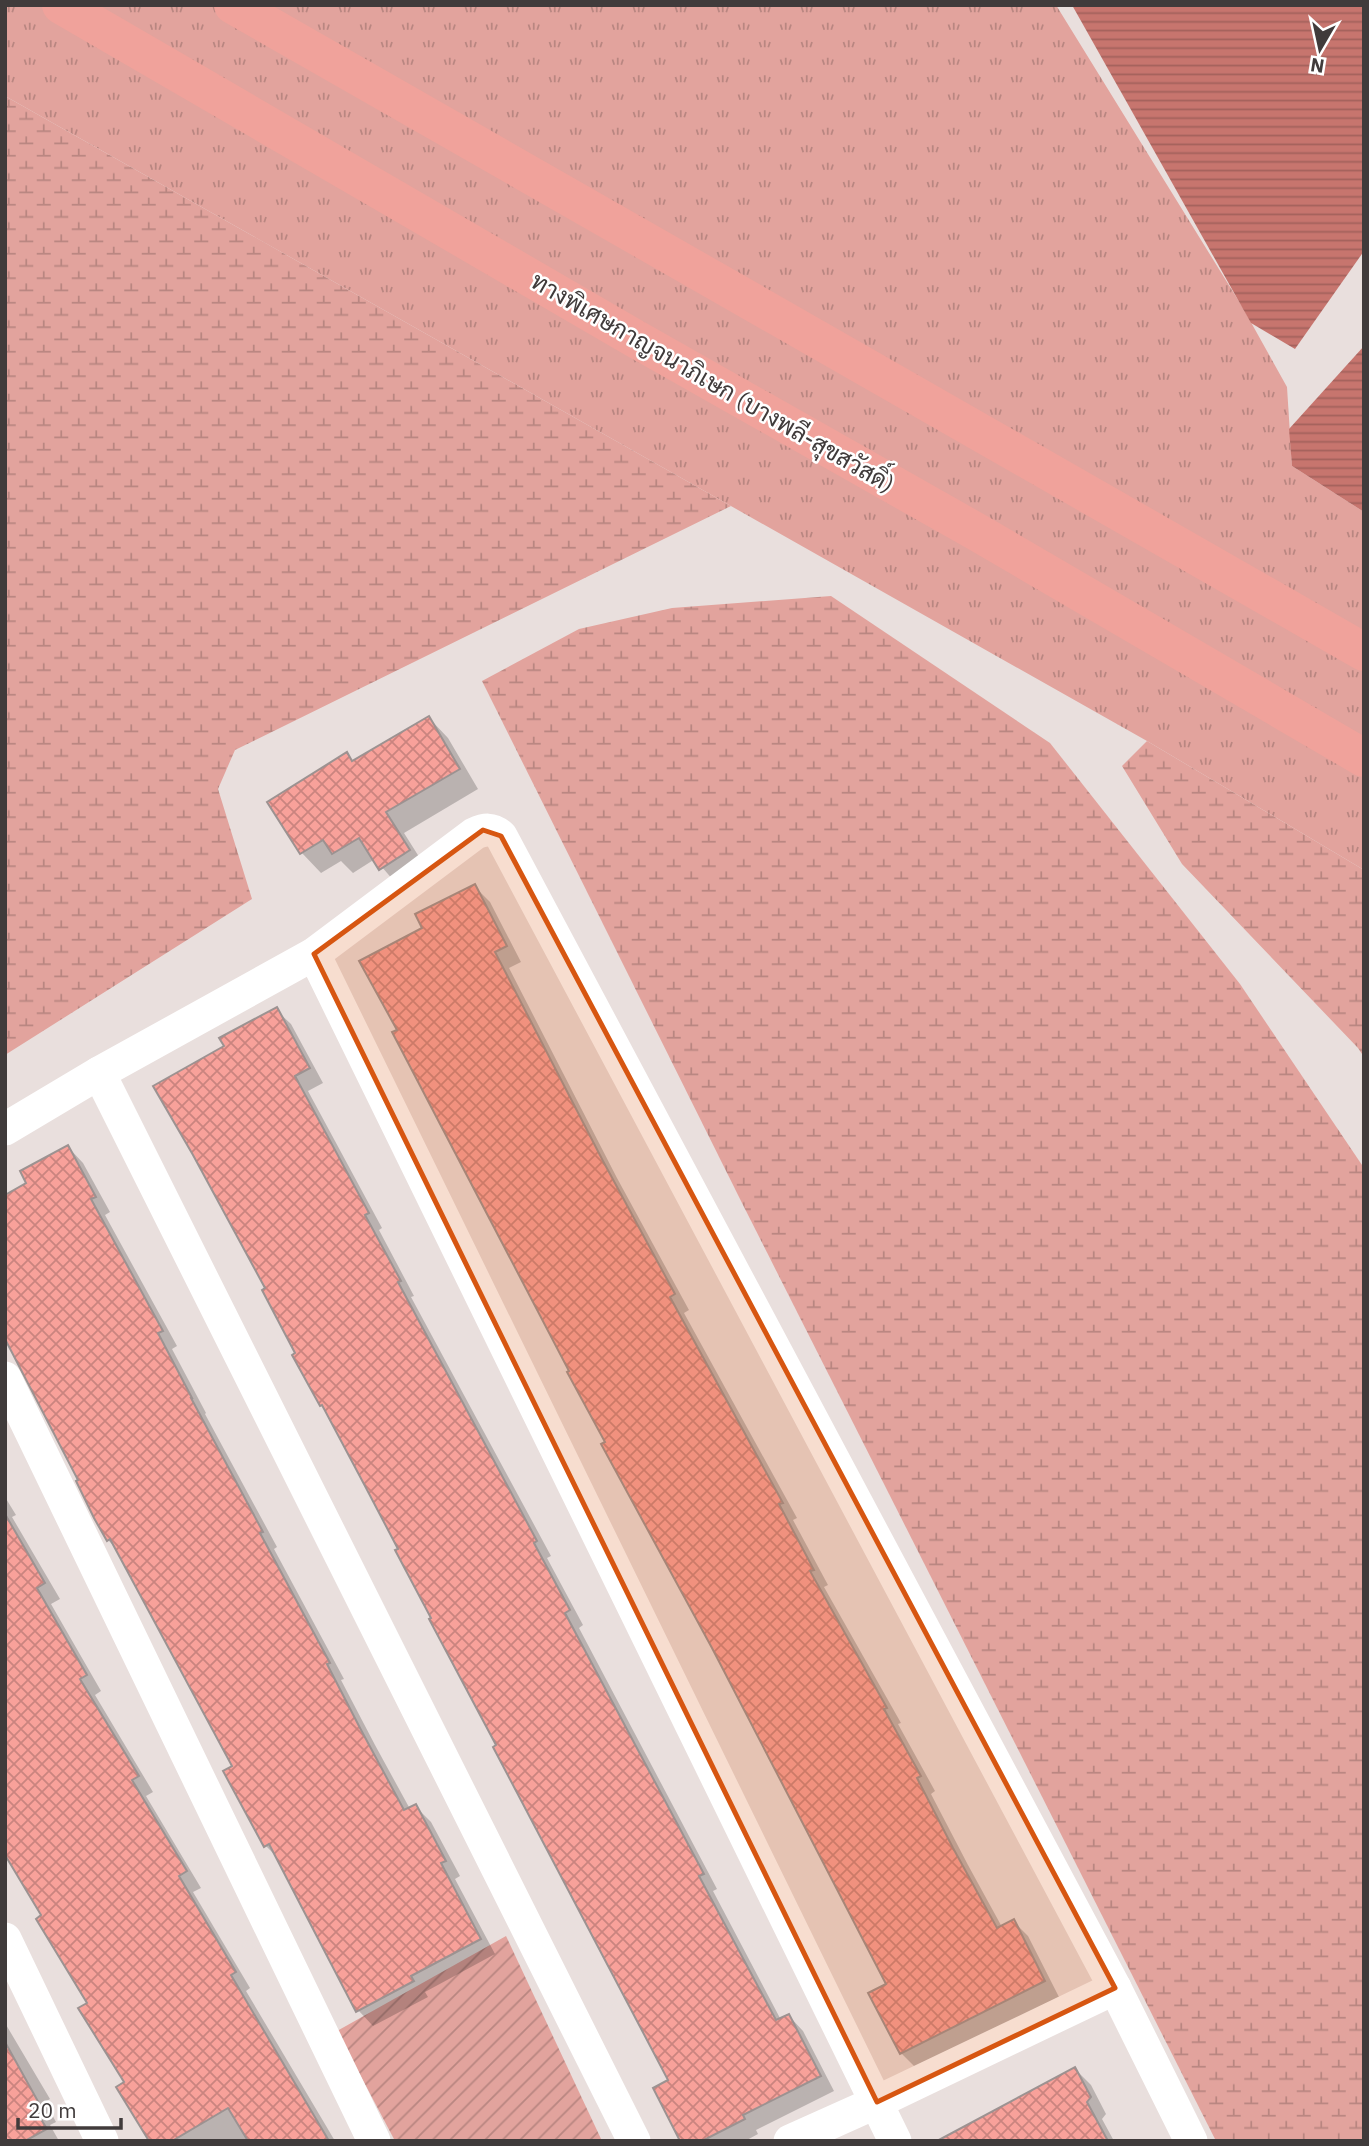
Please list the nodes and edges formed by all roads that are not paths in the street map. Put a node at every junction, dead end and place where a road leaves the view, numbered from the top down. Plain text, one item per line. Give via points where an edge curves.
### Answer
1 (61, 5) edge
2 (233, 5) edge
3 (1364, 652) edge
4 (1364, 758) edge
5 (314, 954) junction
6 (99, 1073) junction
7 (5, 1129) edge
8 (5, 1378) edge
9 (5, 1938) edge
10 (1115, 1988) junction
11 (877, 2102) junction
12 (102, 2141) edge
13 (374, 2141) edge
14 (634, 2141) edge
15 (790, 2141) edge
16 (895, 2141) edge
17 (1191, 2141) edge

1 - 4 highway, ทางพิเศษกาญจนาภิเษก (บางพลี-สุขสวัสดิ์)
2 - 3 highway
5 - 6 street
5 - 10 street via 474,834 489,830 501,836
5 - 11 street
6 - 7 street
6 - 14 street
8 - 13 street
9 - 12 street
10 - 11 street
10 - 17 street
11 - 15 street
11 - 16 street

